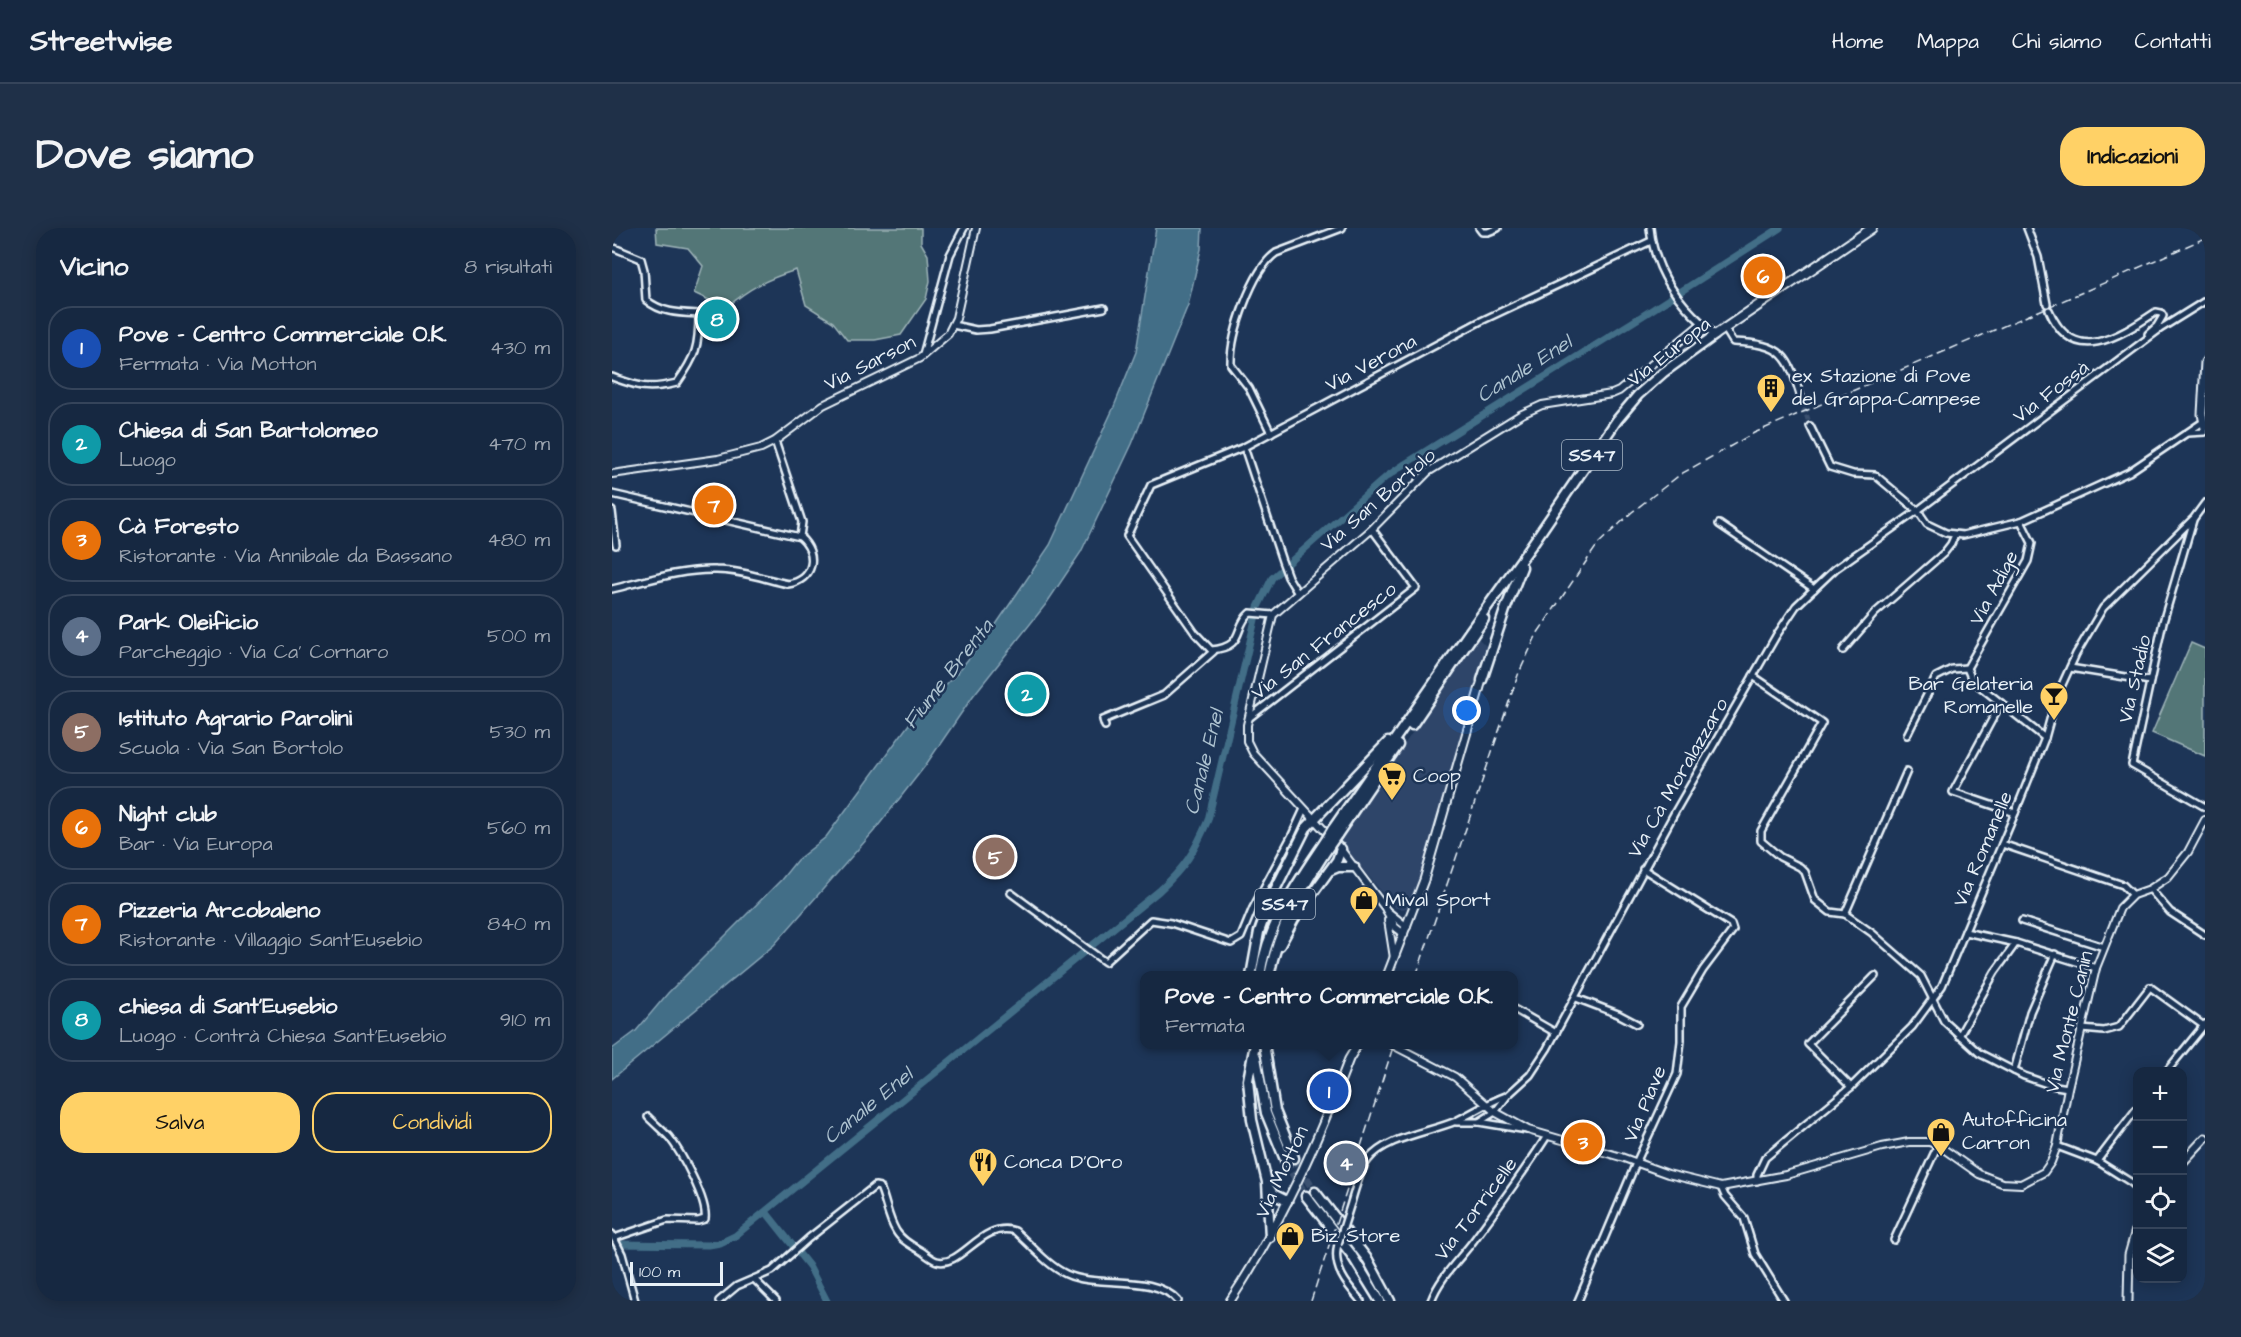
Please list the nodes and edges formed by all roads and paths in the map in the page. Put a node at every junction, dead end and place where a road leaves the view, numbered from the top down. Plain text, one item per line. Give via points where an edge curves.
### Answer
1 (964, 228) edge
2 (976, 228) edge
3 (1342, 228) edge
4 (1479, 228) edge
5 (1498, 228) edge
6 (1650, 228) edge
7 (1872, 228) edge
8 (2027, 228) edge
9 (1651, 241) junction
10 (612, 247) edge
11 (2205, 301) edge
12 (1104, 308) dead end
13 (1701, 323) junction
14 (953, 325) junction
15 (1725, 328) junction
16 (1715, 335) junction
17 (2126, 355) junction
18 (922, 356) junction
19 (2205, 362) edge
20 (612, 377) edge
21 (1802, 401) tunnel mouth
22 (1810, 426) tunnel mouth
23 (2204, 427) edge
24 (1271, 433) junction
25 (2186, 433) junction
26 (775, 441) junction
27 (1245, 447) junction
28 (612, 474) edge
29 (612, 494) edge
30 (2205, 503) edge
31 (612, 511) edge
32 (1918, 511) junction
33 (2194, 518) junction
34 (2020, 521) junction
35 (1719, 524) dead end
36 (1372, 529) junction
37 (1955, 535) junction
38 (800, 537) junction
39 (616, 545) dead end
40 (1531, 546) junction
41 (612, 589) edge
42 (1814, 589) junction
43 (1297, 592) junction
44 (1496, 597) junction
45 (1273, 615) junction
46 (1216, 650) junction
47 (1843, 650) dead end
48 (1966, 668) junction
49 (2070, 668) junction
50 (1753, 676) junction
51 (1482, 680) joint
52 (2150, 681) junction
53 (2001, 703) junction
54 (1248, 718) junction
55 (1105, 726) dead end
56 (1400, 732) junction
57 (1907, 735) dead end
58 (2045, 738) junction
59 (1907, 771) dead end
60 (2205, 807) edge
61 (1304, 809) junction
62 (2015, 813) junction
63 (1314, 819) junction
64 (2205, 820) edge
65 (1334, 833) junction
66 (1328, 842) junction
67 (2002, 844) junction
68 (1341, 849) junction
69 (1354, 867) junction
70 (1643, 869) junction
71 (1330, 870) junction
72 (2150, 889) junction
73 (1011, 892) dead end
74 (2133, 895) junction
75 (1385, 908) junction
76 (1845, 914) junction
77 (2022, 921) dead end
78 (1406, 931) junction
79 (1965, 932) junction
80 (2205, 935) edge
81 (2016, 943) junction
82 (2104, 947) junction
83 (1274, 953) junction
84 (2055, 954) junction
85 (1395, 958) junction
86 (2096, 968) junction
87 (1252, 971) edge
88 (1261, 971) edge
89 (1270, 971) edge
90 (1389, 971) edge
91 (1875, 976) dead end
92 (1576, 998) junction
93 (1933, 998) junction
94 (1518, 1011) edge
95 (1637, 1024) dead end
96 (2204, 1025) edge
97 (2082, 1029) junction
98 (1556, 1033) junction
99 (1959, 1036) junction
100 (1254, 1049) edge
101 (1256, 1049) edge
102 (1265, 1049) edge
103 (1354, 1049) edge
104 (1401, 1049) edge
105 (2169, 1067) edge
106 (2014, 1071) junction
107 (1851, 1088) junction
108 (2068, 1088) junction
109 (1508, 1095) junction
110 (1487, 1105) junction
111 (1495, 1112) junction
112 (2133, 1114) edge
113 (648, 1117) dead end
114 (1454, 1122) junction
115 (1479, 1122) junction
116 (1528, 1131) junction
117 (1547, 1136) junction
118 (2205, 1138) edge
119 (1938, 1145) junction
120 (2057, 1146) junction
121 (2187, 1158) edge
122 (2097, 1161) junction
123 (1636, 1163) junction
124 (1757, 1181) junction
125 (1267, 1182) junction
126 (2133, 1183) edge
127 (1720, 1187) junction
128 (1315, 1192) tunnel mouth
129 (1306, 1196) tunnel mouth
130 (1287, 1201) junction
131 (2136, 1229) edge
132 (613, 1236) edge
133 (1269, 1237) junction
134 (1894, 1240) dead end
135 (754, 1279) junction
136 (635, 1301) edge
137 (719, 1301) edge
138 (776, 1301) edge
139 (1178, 1301) edge
140 (1230, 1301) edge
141 (1361, 1301) edge
142 (1380, 1301) edge
143 (1390, 1301) edge
144 (1431, 1301) edge
145 (1578, 1301) edge
146 (1784, 1301) edge
147 (2128, 1301) edge

1 - 18 street via 950,255
2 - 14 street, Via Sarson
3 - 24 street via 1276,252 1267,259 1258,271 1233,337 1231,365 1250,388
4 - 5 street via 1482,232
6 - 9 street
7 - 15 main road, Via Europa / SS47
8 - 17 street via 2054,322 2078,343 2100,343 2156,312 2161,313 2157,326
9 - 13 street via 1671,290
9 - 24 street, Via Verona via 1479,322
10 - 20 street via 640,259 646,300 673,313 699,314 698,346 677,383 642,388
11 - 17 street, Via Fossà
12 - 14 street via 990,329
13 - 16 street
13 - 36 street, Via San Bortolo via 1612,394 1542,405 1428,472
14 - 18 street, Via Sarson
15 - 16 main road, Via Europa / SS47
15 - 21 street via 1733,342 1768,346 1785,355
16 - 40 highway, Via Europa / SS47 via 1630,403
17 - 32 street, Via Fossà
18 - 26 street, Via Sarson via 823,405
19 - 23 main road
22 - 32 street via 1830,466 1852,474 1875,474
23 - 25 street
23 - 25 street
24 - 27 street, Via Verona
25 - 34 street via 2129,472
26 - 28 street, Via Sarson via 741,454
26 - 38 street via 802,522
27 - 43 street via 1282,561
27 - 46 street, Via Verona via 1151,486 1127,536 1195,633 1211,650
29 - 38 street
30 - 33 street, Via Romanelle
31 - 39 street
32 - 37 street via 1927,524
32 - 42 street, Via Cà Moralazzaro via 1835,569
33 - 49 street, Via Romanelle via 2103,608
33 - 52 street, Via Stadio
34 - 37 street
34 - 48 street, Via Adige via 2032,543 2028,561
35 - 42 street
36 - 43 street, Via San Bortolo
36 - 54 street, Via San Francesco via 1416,588
37 - 47 street via 1944,553 1875,613
38 - 41 street via 810,549 812,559 810,570 798,583 788,585 706,570
40 - 44 highway, SS47
40 - 51 highway
42 - 50 street, Via Cà Moralazzaro via 1796,606
43 - 45 street, Via San Bortolo
44 - 56 highway, SS47
44 - 65 highway, SS47 via 1478,630
45 - 46 street via 1250,613 1234,641
45 - 54 street
46 - 55 street via 1164,695 1103,720
48 - 53 street via 1972,680
48 - 57 street via 1952,669 1936,677
49 - 52 street
49 - 58 street, Via Romanelle via 2056,698
50 - 70 street, Via Cà Moralazzaro
50 - 76 street via 1822,723 1761,831 1761,841 1805,872 1815,900 1830,912
51 - 78 main road
52 - 60 street, Via Stadio via 2132,765
53 - 58 street
53 - 62 street via 1953,792
54 - 61 street via 1247,741 1253,753
56 - 63 highway
56 - 65 highway, SS47
58 - 62 street, Via Romanelle
59 - 76 street
61 - 63 street
61 - 73 street via 1236,942 1151,920 1105,962
62 - 67 street, Via Romanelle
63 - 68 street
63 - 87 highway via 1300,838 1272,896 1259,932
64 - 72 street via 2188,852 2168,877
65 - 66 highway, SS47, bridge
66 - 83 highway, SS47 via 1293,904
66 - 88 highway, SS47 via 1288,897
67 - 74 street via 2123,885
67 - 79 street, Via Romanelle
68 - 69 street
68 - 71 highway
69 - 71 highway
69 - 75 street
70 - 92 street, Via Cà Moralazzaro
70 - 123 street, Via Piave via 1731,924 1733,930 1681,1007 1677,1074
71 - 83 highway
72 - 74 street
72 - 80 street via 2170,912
74 - 82 street, Via Monte Canin via 2120,908
75 - 78 street
75 - 85 street
76 - 93 street via 1921,976
77 - 82 street
78 - 85 main road
79 - 81 street
79 - 93 street, Via Romanelle
81 - 84 street
81 - 99 street
82 - 86 street, Via Monte Canin
83 - 89 highway, SS47
84 - 86 street
84 - 106 street via 2030,1012
85 - 90 main road
86 - 97 street, Via Monte Canin
91 - 107 street via 1808,1044
92 - 95 street
92 - 98 street, Via Cà Moralazzaro
93 - 99 street via 1944,1021
93 - 107 street, Via Romanelle via 1912,1027
94 - 98 street
96 - 97 street via 2151,987 2119,1027 2104,1031
96 - 105 street
97 - 108 street, Via Monte Canin
98 - 109 street, Via Cà Moralazzaro via 1530,1076
99 - 106 street via 1985,1057
100 - 125 highway via 1248,1080 1252,1120
101 - 102 highway via 1266,1113 1290,1160 1275,1111
103 - 130 main road, Via Motton
104 - 110 street via 1455,1077
106 - 108 street
107 - 124 street, Via Romanelle via 1765,1158
108 - 120 street, Via Monte Canin
109 - 110 street, Via Cà Moralazzaro
109 - 111 street, Via Cà Moralazzaro
110 - 111 street
110 - 114 street, Via Cà Moralazzaro
111 - 115 street
111 - 116 street
112 - 122 street
113 - 132 street via 679,1152 703,1203 705,1219 668,1220
114 - 115 street
114 - 141 street, bridge via 1382,1148 1362,1170 1336,1252 1337,1265
115 - 116 street
116 - 117 street
117 - 123 street
117 - 144 street, Via Torricelle via 1518,1182 1447,1273
118 - 121 main road
119 - 120 street, Via Monte Canin via 1979,1174 2012,1185 2030,1181 2044,1172
119 - 124 street via 1909,1142 1882,1147
119 - 134 street
120 - 122 street
122 - 126 street
123 - 127 street
123 - 145 street
124 - 127 street
125 - 130 highway via 1273,1194
125 - 133 highway
127 - 146 street via 1744,1218 1755,1254
128 - 143 highway via 1368,1260
129 - 142 highway via 1351,1254
130 - 133 main road, Via Motton
131 - 147 main road via 2129,1255
132 - 136 street
133 - 140 main road, Via Motton
135 - 137 street via 737,1286
135 - 138 street
135 - 139 street via 772,1270 875,1186 880,1187 897,1234 939,1261 957,1255 996,1229 1005,1228 1015,1231 1064,1273 1164,1289

